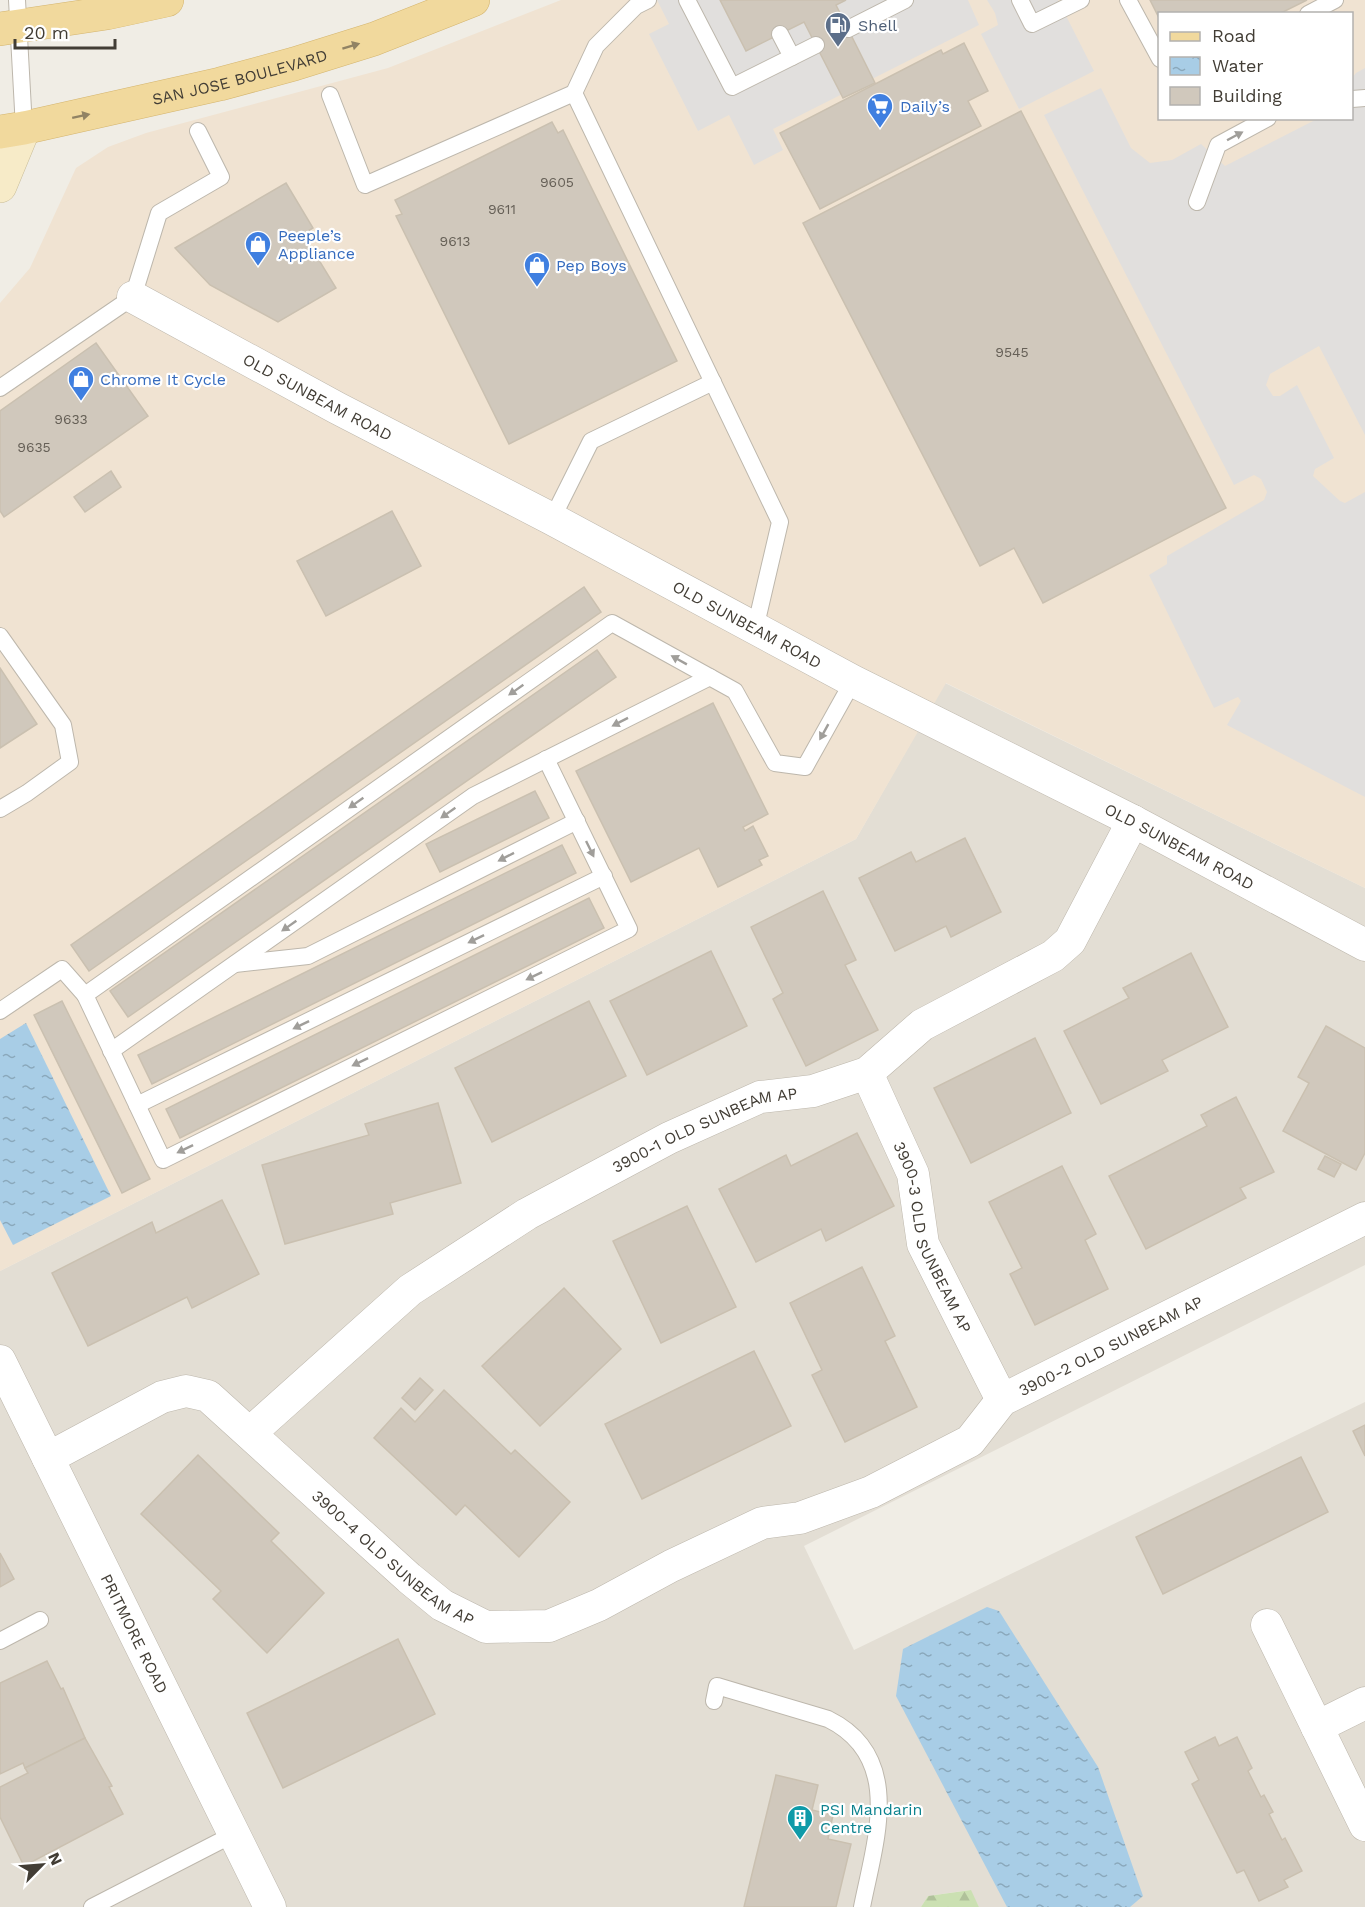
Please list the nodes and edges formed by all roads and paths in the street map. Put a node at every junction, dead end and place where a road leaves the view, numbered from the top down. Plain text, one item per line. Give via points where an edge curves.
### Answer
1 (167, 0) edge
2 (473, 0) edge
3 (648, 0) edge
4 (687, 0) edge
5 (905, 0) edge
6 (1020, 0) edge
7 (1081, 0) edge
8 (1128, 0) edge
9 (1335, 0) edge
10 (885, 5) edge
11 (1312, 12) edge
12 (12, 18) edge
13 (848, 29) dead end
14 (780, 34) dead end
15 (816, 45) dead end
16 (1158, 55) edge
17 (792, 57) junction
18 (574, 93) junction
19 (330, 95) dead end
20 (1264, 120) edge
21 (12, 130) edge
22 (198, 131) dead end
23 (0, 186) edge
24 (1197, 202) dead end
25 (133, 297) junction
26 (713, 382) junction
27 (0, 388) edge
28 (552, 519) junction
29 (754, 629) junction
30 (0, 636) edge
31 (710, 677) junction
32 (853, 681) junction
33 (546, 759) junction
34 (0, 809) edge
35 (577, 821) junction
36 (1133, 821) junction
37 (604, 876) junction
38 (1365, 945) edge
39 (233, 965) junction
40 (84, 995) junction
41 (0, 1011) edge
42 (111, 1051) junction
43 (867, 1073) junction
44 (137, 1105) junction
45 (1365, 1218) edge
46 (0, 1361) edge
47 (1002, 1400) junction
48 (250, 1433) junction
49 (48, 1458) junction
50 (871, 1492) joint
51 (40, 1620) dead end
52 (1267, 1625) dead end
53 (0, 1641) edge
54 (714, 1701) dead end
55 (1365, 1703) edge
56 (1317, 1727) junction
57 (1365, 1825) edge
58 (234, 1834) junction
59 (92, 1907) edge
60 (270, 1907) edge
61 (862, 1907) edge

1 - 12 main road via 107,14
21 -> 2 main road, SAN JOSE BOULEVARD via 294,64 374,39
3 - 18 lane via 636,6 596,46
4 - 17 lane via 732,87
5 - 10 lane
6 - 7 lane via 1032,24
8 - 16 lane
9 - 11 lane
10 - 13 lane
12 - 21 lane
14 - 17 lane
15 - 17 lane
18 - 19 lane via 365,185
18 - 26 lane
24 -> 20 lane via 1218,145
21 - 23 main road
22 - 25 lane via 221,177 159,213
25 - 27 lane
25 - 28 street, OLD SUNBEAM ROAD
26 - 28 lane via 591,441
26 - 29 lane via 780,522
28 - 29 street, OLD SUNBEAM ROAD
29 - 32 street, OLD SUNBEAM ROAD
30 - 34 lane via 63,725 70,762
32 -> 31 lane via 805,766 775,763 735,691
31 -> 33 lane
31 -> 40 lane via 612,622
32 - 36 street, OLD SUNBEAM ROAD
33 - 35 lane
33 -> 39 lane via 472,796
35 -> 37 lane
35 -> 39 lane via 308,956
36 - 38 street, OLD SUNBEAM ROAD
36 - 43 street, 3900-1 OLD SUNBEAM AP via 1070,941 1053,956 922,1025
37 -> 44 lane
37 -> 44 lane via 629,929 163,1160
39 - 42 lane
40 - 41 lane via 62,969
40 - 42 lane
42 - 44 lane
43 - 47 street, 3900-3 OLD SUNBEAM AP via 913,1174 923,1244
43 - 48 street, 3900-1 OLD SUNBEAM AP via 813,1091 760,1097 669,1138 526,1214 410,1290
45 - 47 street, 3900-2 OLD SUNBEAM AP
46 - 49 street, PRITMORE ROAD
47 - 50 street, 3900-2 OLD SUNBEAM AP via 970,1440
48 - 49 street, 3900-4 OLD SUNBEAM AP via 208,1396 186,1391 162,1397
48 - 50 street, 3900-4 OLD SUNBEAM AP via 417,1585 442,1605 486,1627 549,1626 762,1523 800,1518
49 - 58 street, PRITMORE ROAD
51 - 53 lane
52 - 56 street
54 - 61 lane via 717,1686 828,1719 841,1725 864,1747 878,1780 879,1804
55 - 56 street
56 - 57 street
58 - 59 lane
58 - 60 street, PRITMORE ROAD

